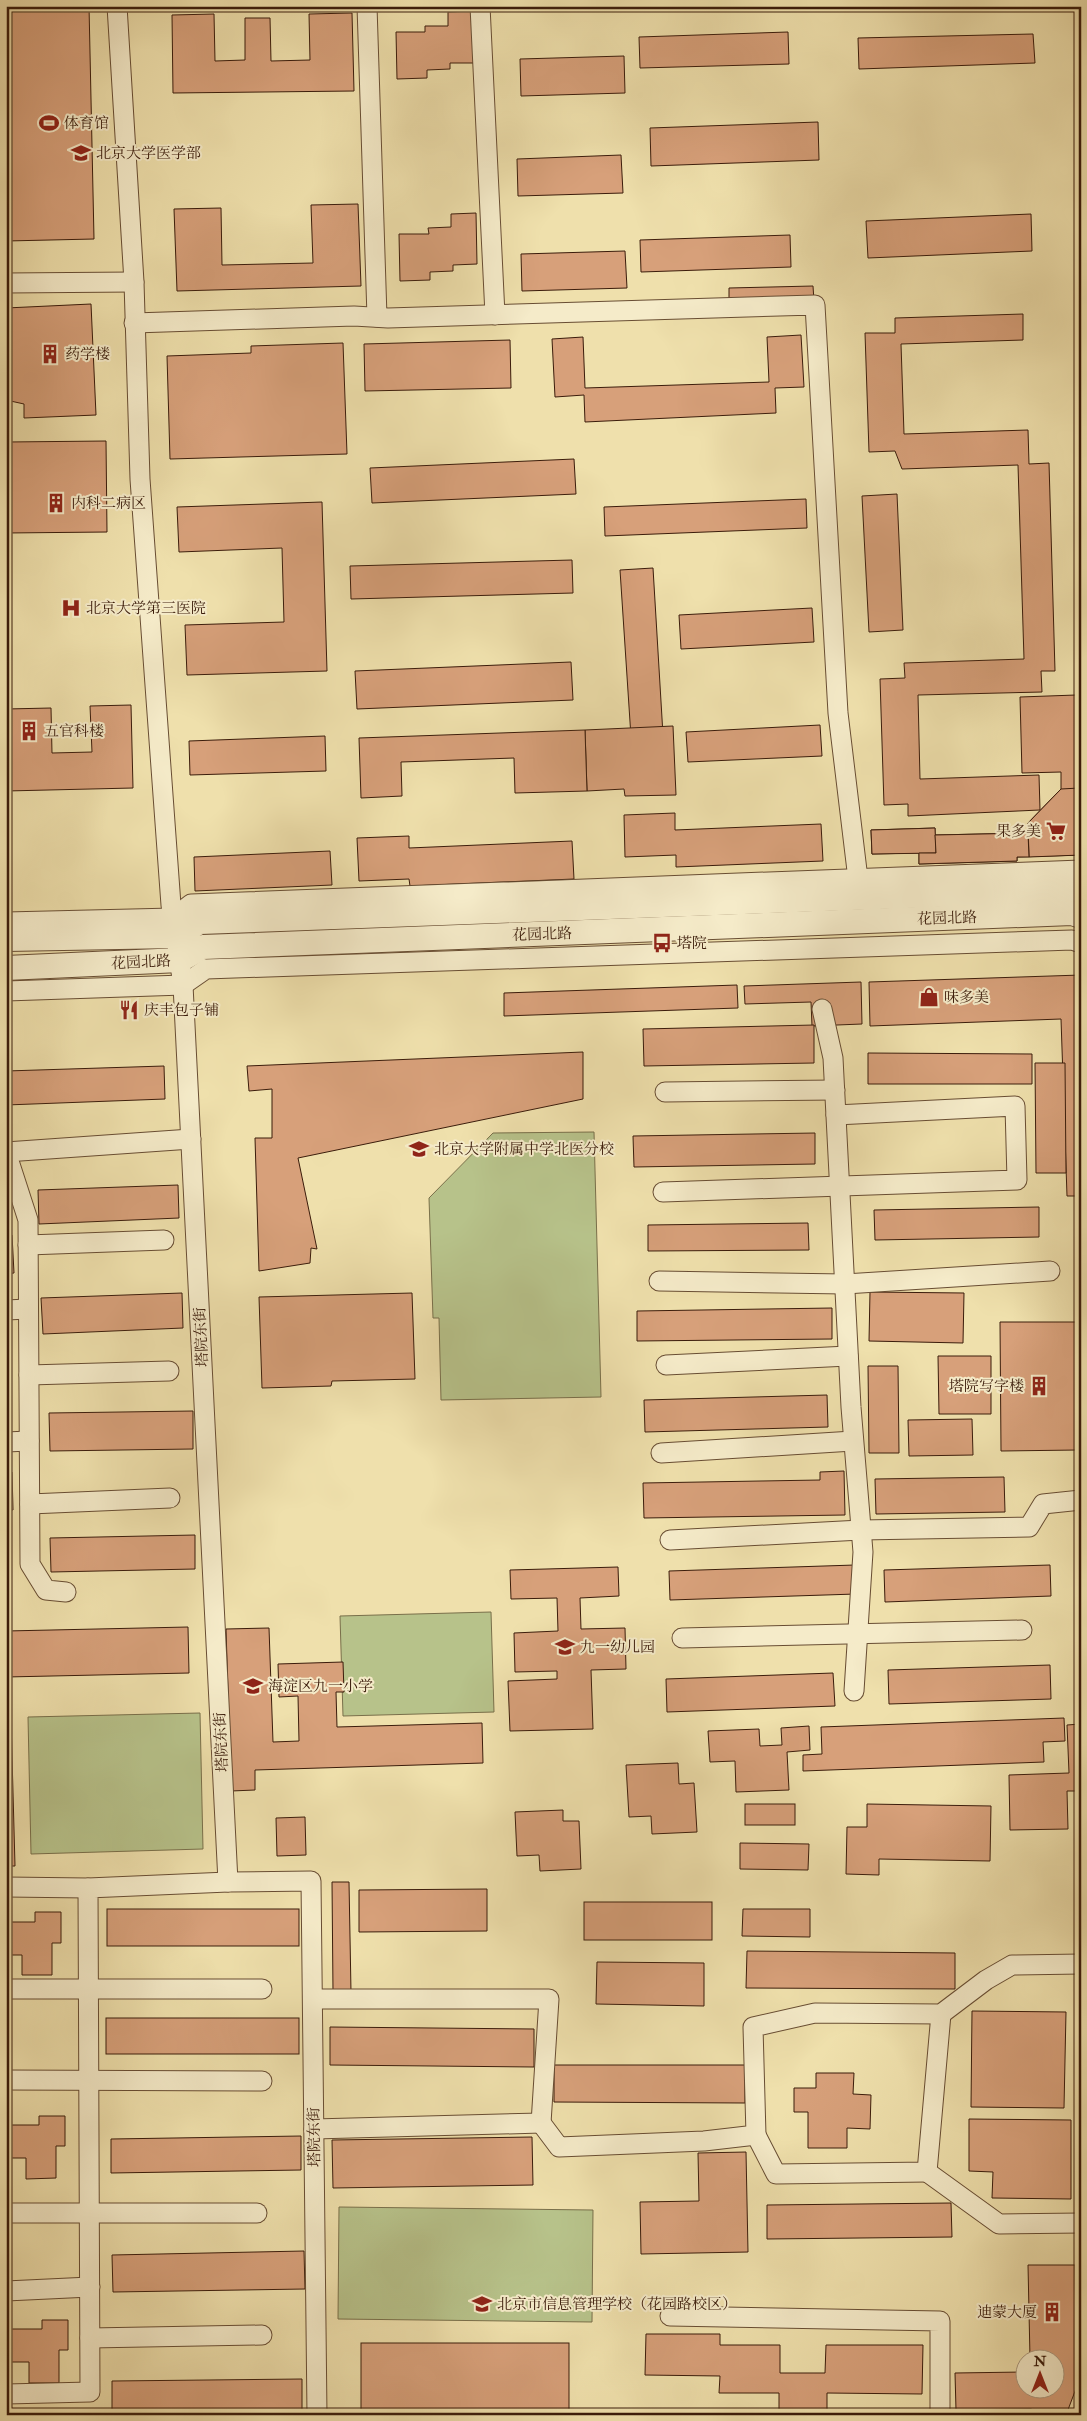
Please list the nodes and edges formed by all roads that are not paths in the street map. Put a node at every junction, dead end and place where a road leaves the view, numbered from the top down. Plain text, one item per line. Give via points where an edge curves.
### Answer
1 (117, 6) edge
2 (367, 6) edge
3 (480, 6) edge
4 (134, 282) junction
5 (6, 283) edge
6 (495, 315) junction
7 (377, 317) junction
8 (134, 323) junction
9 (1081, 870) edge
10 (855, 888) junction
11 (1081, 892) edge
12 (1081, 916) edge
13 (6, 922) edge
14 (175, 927) junction
15 (6, 940) edge
16 (1081, 943) edge
17 (180, 960) junction
18 (6, 968) edge
19 (183, 985) junction
20 (6, 991) edge
21 (822, 1009) dead end
22 (835, 1090) junction
23 (665, 1092) dead end
24 (836, 1115) junction
25 (191, 1139) junction
26 (6, 1152) edge
27 (840, 1187) junction
28 (663, 1192) dead end
29 (164, 1240) dead end
30 (28, 1245) junction
31 (1050, 1271) dead end
32 (659, 1280) dead end
33 (845, 1284) junction
34 (28, 1309) junction
35 (6, 1310) edge
36 (848, 1356) junction
37 (666, 1365) dead end
38 (169, 1371) dead end
39 (29, 1375) junction
40 (30, 1441) junction
41 (853, 1441) junction
42 (6, 1442) edge
43 (661, 1453) dead end
44 (170, 1498) dead end
45 (1081, 1500) edge
46 (30, 1504) junction
47 (861, 1530) junction
48 (670, 1540) dead end
49 (66, 1592) dead end
50 (1022, 1630) dead end
51 (858, 1634) junction
52 (682, 1638) dead end
53 (854, 1691) dead end
54 (228, 1882) junction
55 (6, 1887) edge
56 (88, 1888) junction
57 (1081, 1964) edge
58 (6, 1989) edge
59 (88, 1989) junction
60 (262, 1989) dead end
61 (312, 1999) junction
62 (941, 2014) junction
63 (6, 2080) edge
64 (89, 2080) junction
65 (262, 2081) dead end
66 (541, 2123) junction
67 (314, 2128) junction
68 (756, 2135) junction
69 (927, 2172) junction
70 (6, 2213) edge
71 (90, 2213) junction
72 (257, 2213) dead end
73 (1081, 2224) edge
74 (90, 2287) junction
75 (6, 2291) edge
76 (670, 2316) dead end
77 (262, 2335) dead end
78 (90, 2338) junction
79 (6, 2394) edge
80 (317, 2415) edge
81 (940, 2415) edge

1 - 4 street, 塔院东街
2 - 7 street
3 - 6 street
4 - 5 street
4 - 8 street, 塔院东街
6 - 7 street
6 - 10 street via 815,305 838,713
7 - 8 street
8 - 14 street, 塔院东街 via 139,460
9 - 10 street
10 - 11 street, 花园北路
10 - 14 street, 花园北路 via 200,922
12 - 17 street, 花园北路 via 1072,913 203,947
13 - 14 street
14 - 15 street, 花园北路
14 - 17 street, 塔院东街
16 - 19 street via 1072,940 206,969
17 - 18 street, 花园北路
17 - 19 street, 塔院东街
19 - 20 street
19 - 25 street, 塔院东街
21 - 22 street via 833,1058
22 - 23 street
22 - 24 street
24 - 27 street
24 - 27 street via 1015,1106 1017,1180
25 - 26 street
25 - 54 street, 塔院东街
26 - 30 street via 28,1220
27 - 28 street
27 - 33 street
29 - 30 street
30 - 34 street
31 - 33 street
32 - 33 street
33 - 36 street
34 - 35 street
34 - 39 street
36 - 37 street
36 - 41 street
38 - 39 street
39 - 40 street
40 - 42 street
40 - 46 street
41 - 43 street
41 - 47 street
44 - 46 street
45 - 47 street via 1044,1504 1030,1527
46 - 49 street via 30,1564 46,1590
47 - 48 street
47 - 51 street via 863,1552
50 - 51 street
51 - 52 street
51 - 53 street
54 - 56 street
54 - 61 street, 塔院东街 via 311,1880
55 - 56 street
56 - 59 street
57 - 62 street via 1012,1965
58 - 59 street
59 - 60 street
59 - 64 street
61 - 66 street via 549,1999
61 - 67 street, 塔院东街
62 - 68 street via 815,2012 753,2027
62 - 69 street
63 - 64 street
64 - 65 street
64 - 71 street
66 - 67 street
66 - 68 street via 559,2147 704,2141
67 - 80 street, 塔院东街
68 - 69 street via 776,2174
69 - 73 street via 999,2224
70 - 71 street
71 - 72 street
71 - 74 street
74 - 75 street
74 - 78 street
76 - 81 street via 940,2321
77 - 78 street
78 - 79 street via 90,2392

